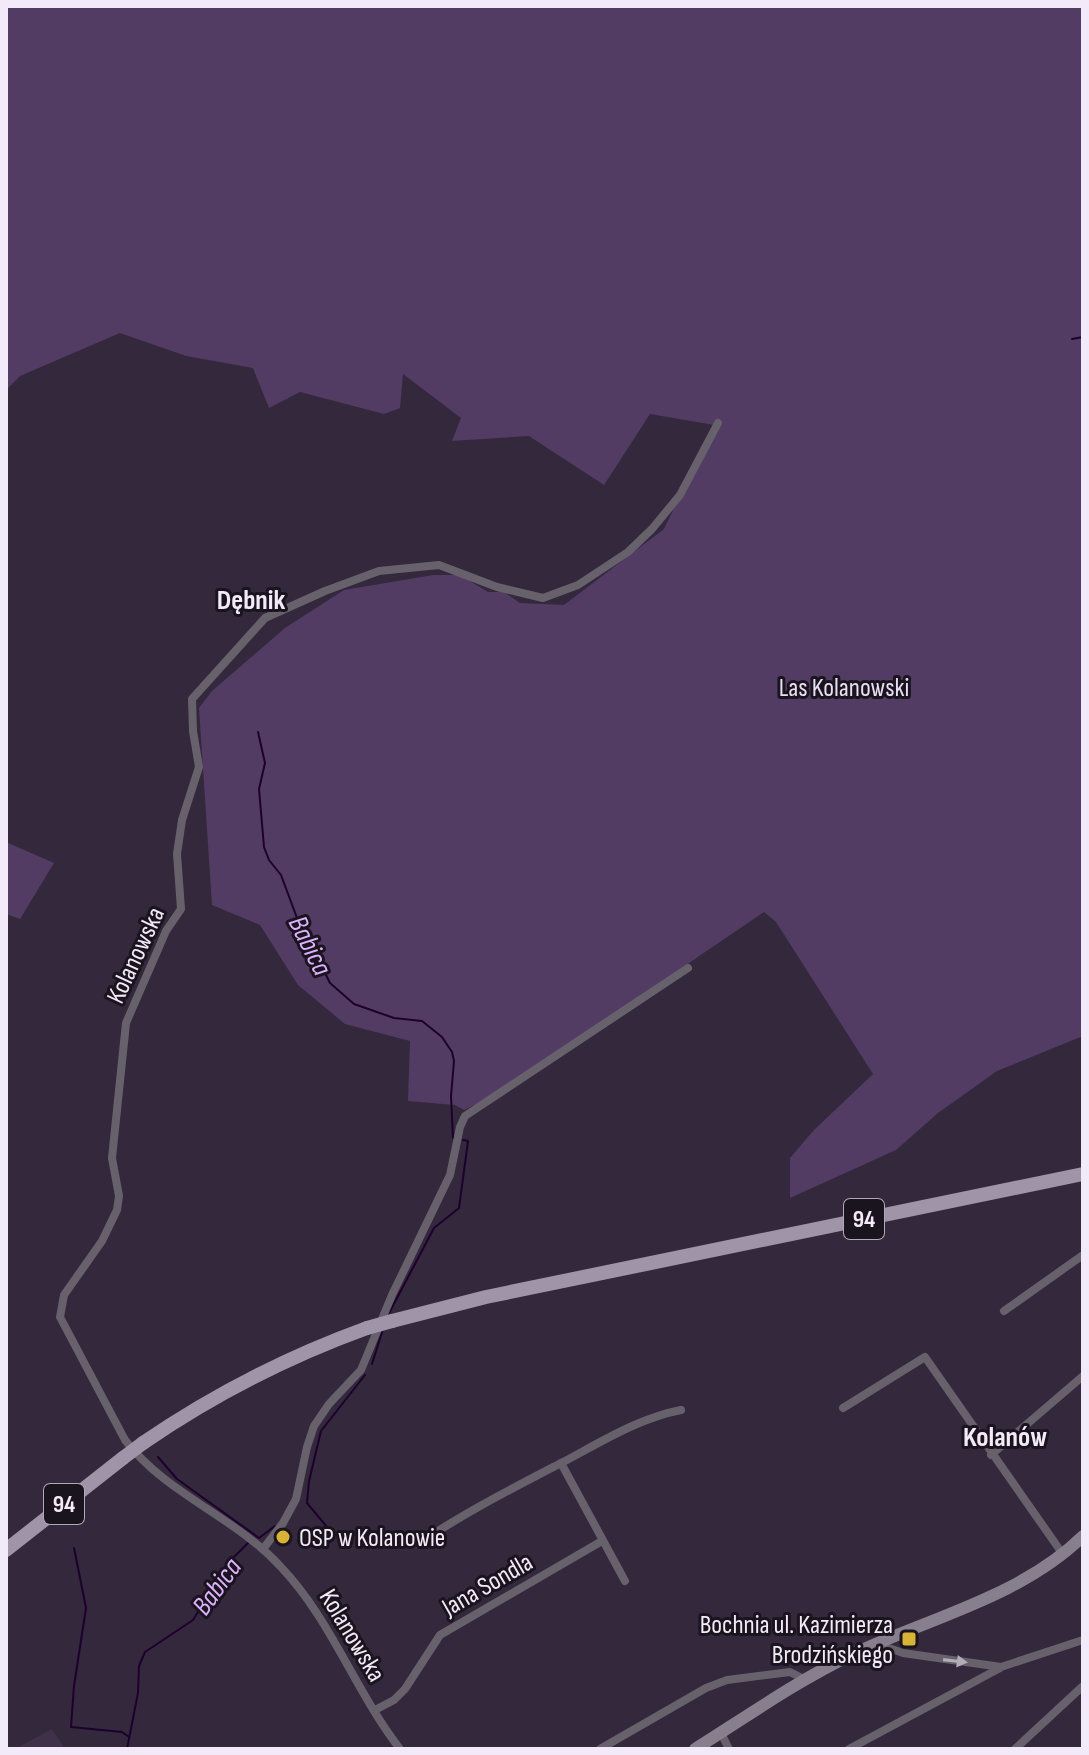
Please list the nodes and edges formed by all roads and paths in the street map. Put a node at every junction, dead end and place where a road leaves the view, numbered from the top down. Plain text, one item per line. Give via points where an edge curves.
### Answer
1 (718, 423) dead end
2 (688, 968) dead end
3 (1083, 1174) edge
4 (1083, 1255) edge
5 (1004, 1311) dead end
6 (1083, 1376) edge
7 (843, 1408) dead end
8 (681, 1410) dead end
9 (991, 1455) junction
10 (561, 1463) junction
11 (1083, 1536) edge
12 (602, 1541) junction
13 (418, 1544) dead end
14 (263, 1549) junction
15 (6, 1550) edge
16 (1062, 1553) junction
17 (625, 1581) dead end
18 (1083, 1640) edge
19 (883, 1641) junction
20 (1001, 1667) junction
21 (806, 1680) junction
22 (1083, 1686) edge
23 (375, 1710) junction
24 (721, 1733) junction
25 (853, 1748) edge
26 (400, 1749) edge
27 (600, 1749) edge
28 (695, 1749) edge
29 (729, 1749) edge
30 (1015, 1749) edge

1 - 14 street, Kolanowska via 680,495 652,529 578,585 543,598 439,565 379,571 265,618 192,699 199,767 177,854 181,909 126,1023 112,1158 117,1210 64,1295 60,1317 138,1458
2 - 14 street via 465,1116 450,1175 361,1370 314,1426 296,1499
3 - 15 main road, 94, bridge via 486,1297 367,1328 201,1405 143,1443
4 - 5 street
6 - 9 street
7 - 9 street via 925,1357
8 - 10 street via 638,1423
9 - 16 street
10 - 12 street
10 - 13 street
11 - 16 main road
12 - 17 street
12 - 23 street, Jana Sondla via 440,1635 405,1689
14 - 23 street, Kolanowska via 312,1601
16 - 19 main road via 1007,1588
18 - 20 street
19 -> 20 street via 903,1653
19 - 21 main road
20 - 25 street
21 - 24 main road
21 - 27 street via 790,1672 727,1680
22 - 30 street
23 - 26 street, Kolanowska
24 - 28 main road
24 - 29 street

